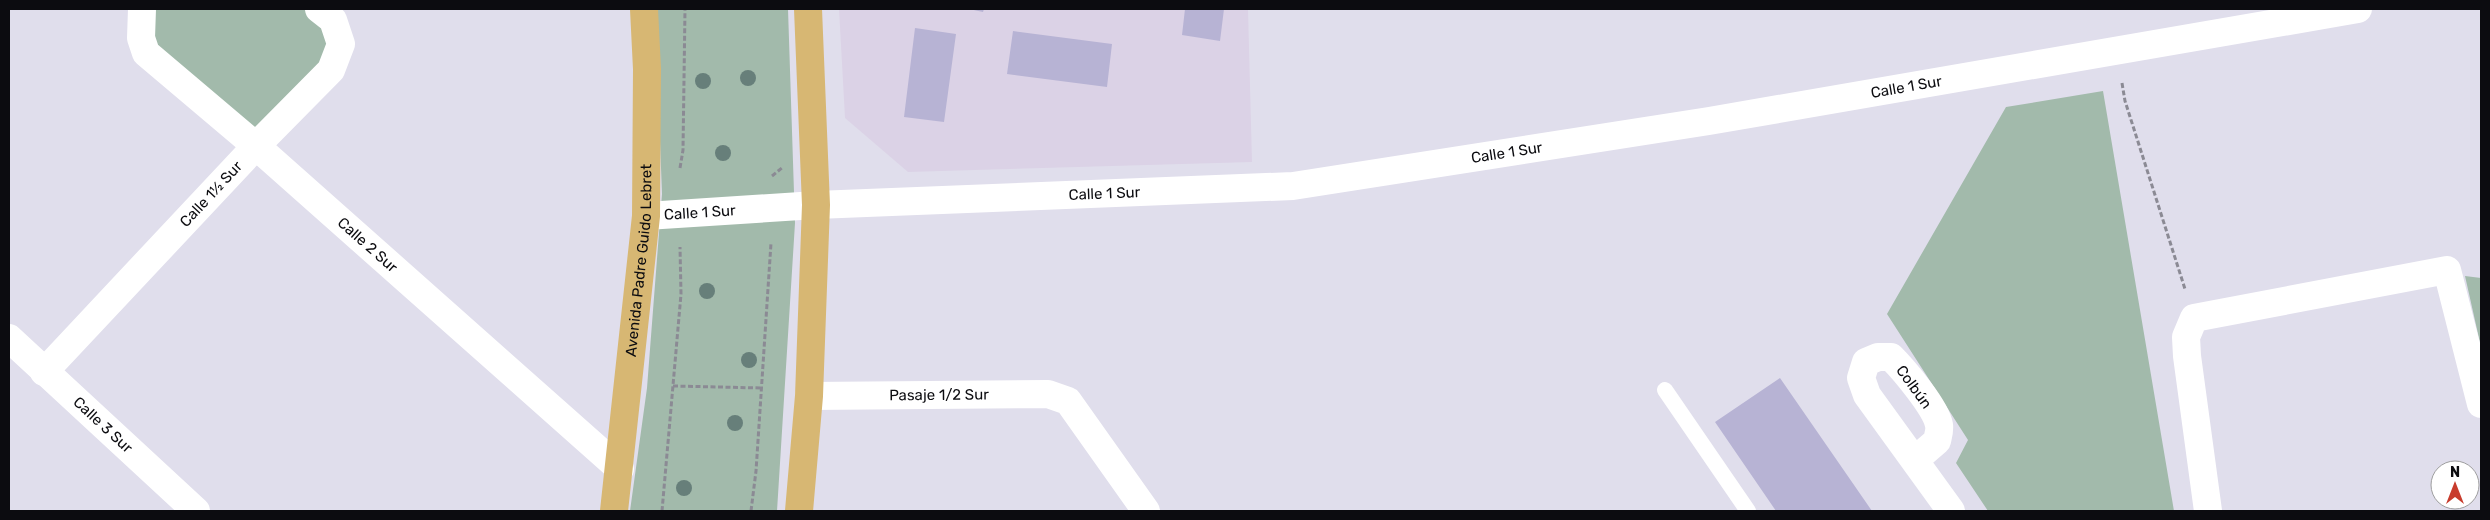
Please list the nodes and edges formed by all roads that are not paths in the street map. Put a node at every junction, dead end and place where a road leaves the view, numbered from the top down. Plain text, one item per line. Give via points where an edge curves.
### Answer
1 (142, 9) edge
2 (319, 9) edge
3 (644, 9) edge
4 (808, 9) edge
5 (2358, 9) edge
6 (256, 146) junction
7 (816, 205) junction
8 (646, 216) junction
9 (9, 338) edge
10 (44, 372) junction
11 (1665, 390) dead end
12 (809, 396) junction
13 (2481, 404) edge
14 (1915, 460) dead end
15 (620, 469) junction
16 (196, 511) edge
17 (614, 511) edge
18 (799, 511) edge
19 (1146, 511) edge
20 (1748, 511) edge
21 (1952, 511) edge
22 (2208, 511) edge

1 - 6 street, Calle 2 Sur via 141,38 146,53
2 - 6 street, Calle 1½ Sur via 333,20 341,44 331,70
3 - 8 main road, Avenida Padre Guido Lebret
4 - 7 main road
5 - 7 street, Calle 1 Sur via 1709,121 1293,186
6 - 10 street, Calle 1½ Sur
6 - 15 street, Calle 2 Sur
7 - 8 street, Calle 1 Sur
7 - 12 main road
8 - 15 main road, Avenida Padre Guido Lebret
9 - 10 street, Calle 3 Sur
10 - 16 street, Calle 3 Sur
11 - 20 lane
12 - 18 main road
12 - 19 street, Pasaje 1/2 Sur via 1048,394 1068,401
13 - 22 street via 2447,270 2194,318 2186,337 2187,356
14 - 21 street
15 - 17 main road, Avenida Padre Guido Lebret

